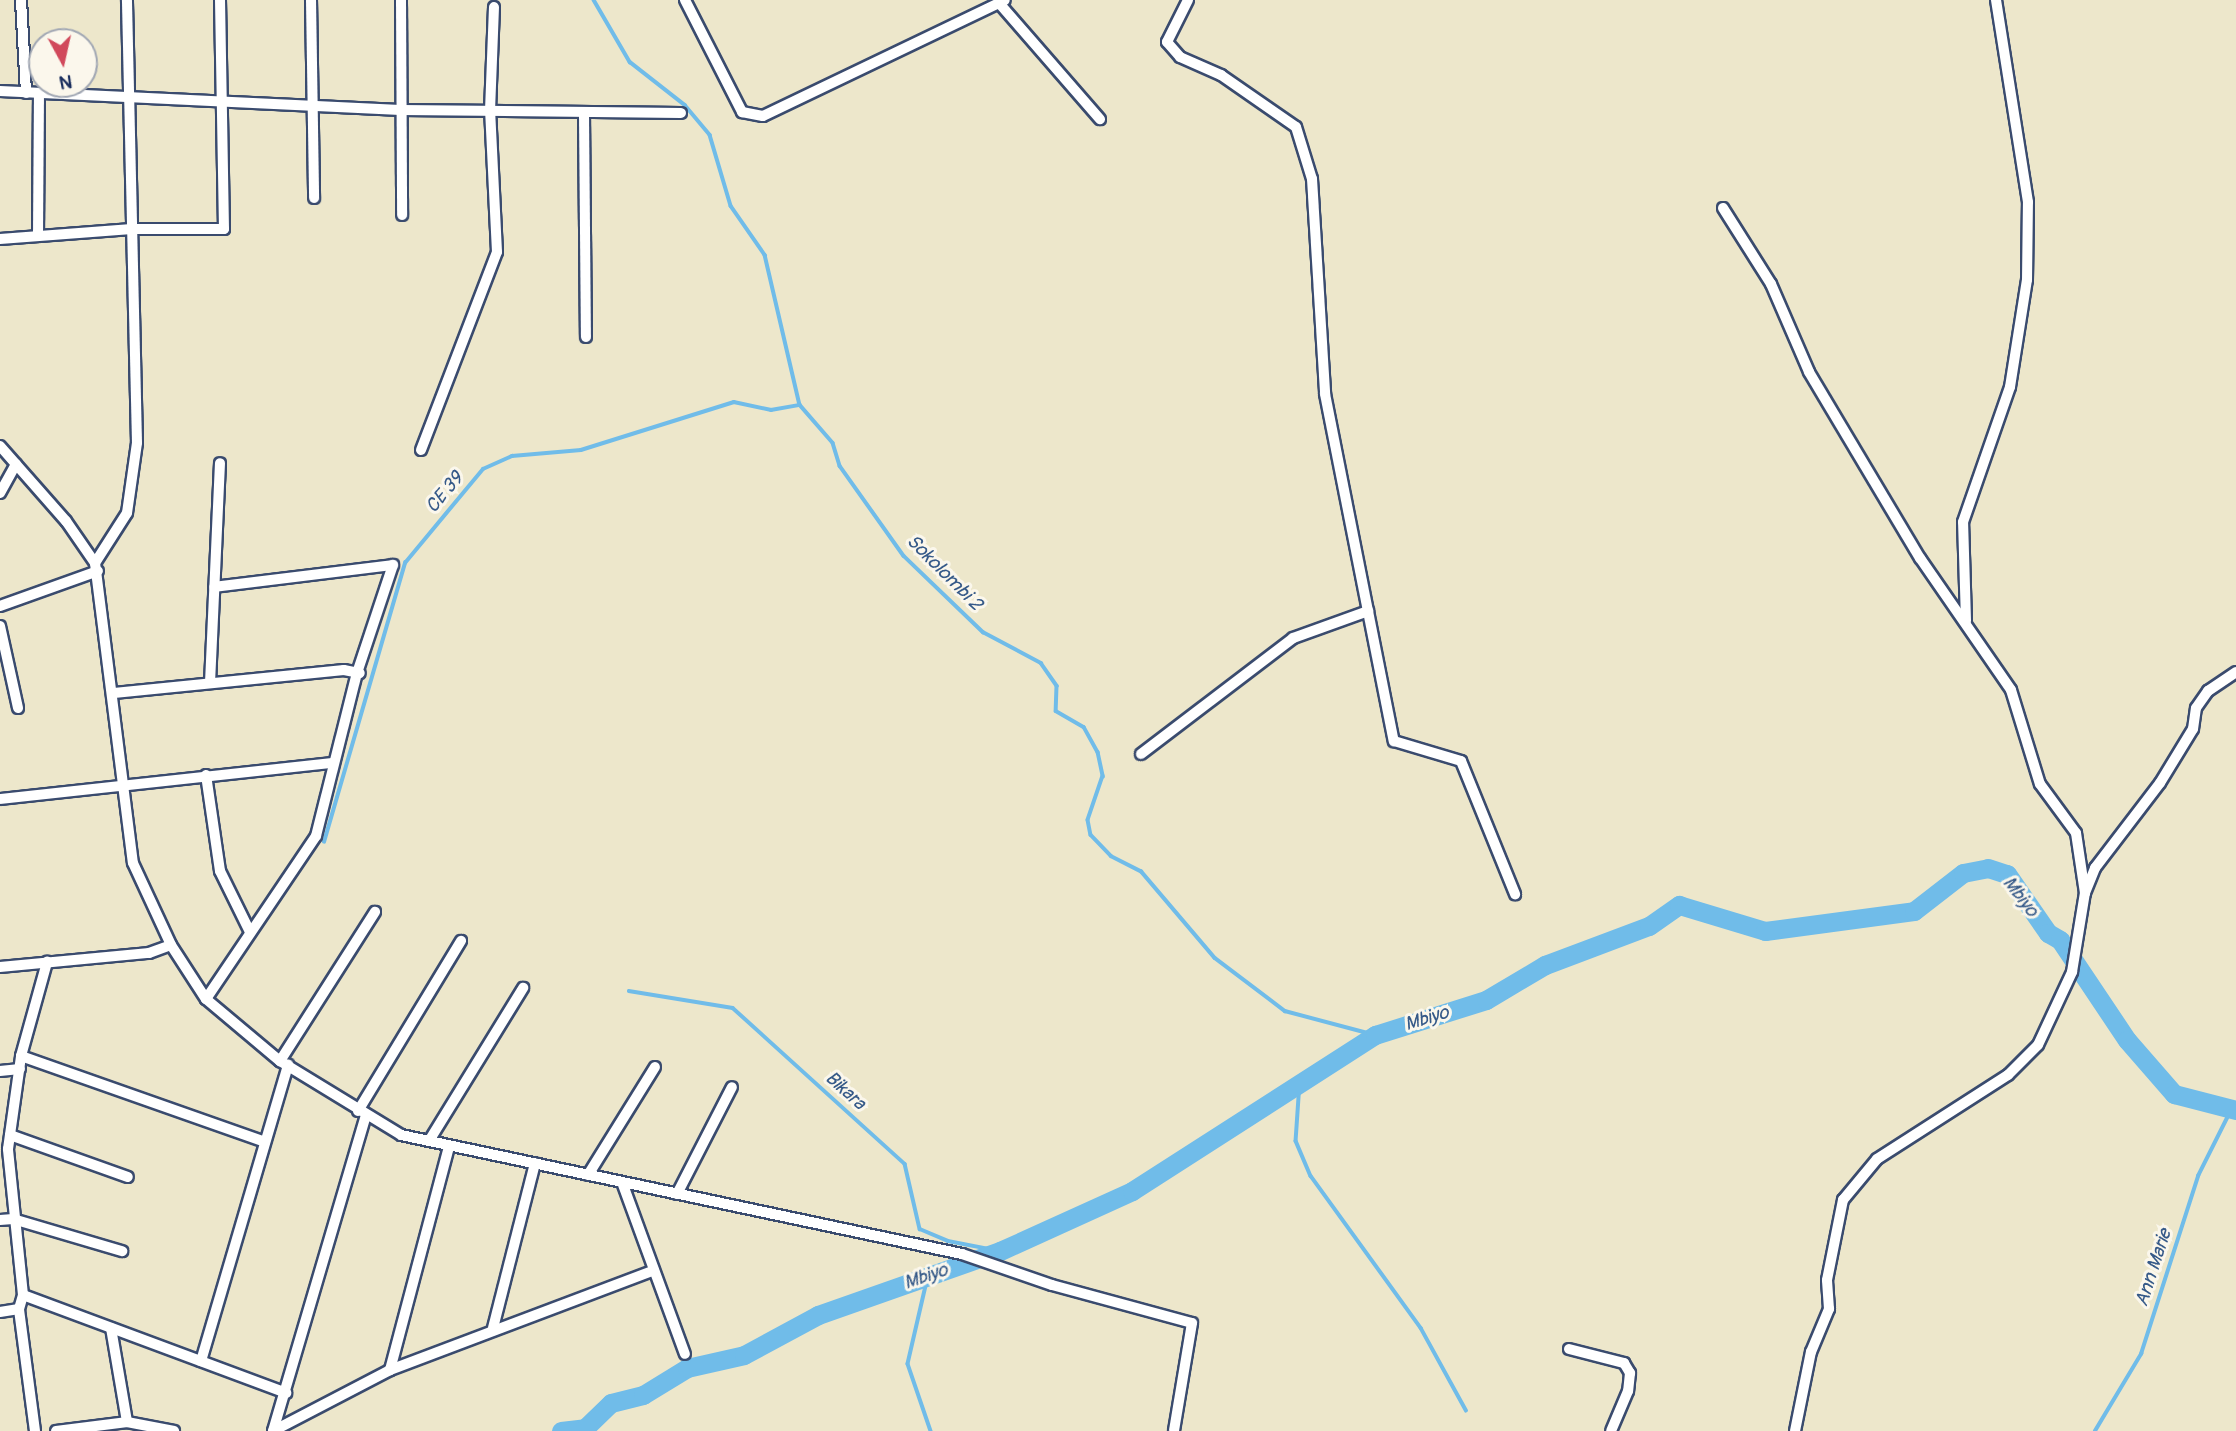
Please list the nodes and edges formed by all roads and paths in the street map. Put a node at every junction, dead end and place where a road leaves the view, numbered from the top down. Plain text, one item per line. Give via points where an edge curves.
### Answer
1 (21, 0) edge
2 (127, 0) edge
3 (220, 0) edge
4 (311, 0) edge
5 (401, 0) edge
6 (685, 0) edge
7 (1188, 0) edge
8 (1996, 0) edge
9 (1002, 1) edge
10 (494, 8) dead end
11 (0, 91) edge
12 (26, 93) joint
13 (98, 96) edge
14 (129, 97) junction
15 (38, 98) edge
16 (219, 100) junction
17 (312, 106) junction
18 (401, 110) junction
19 (490, 111) junction
20 (681, 113) dead end
21 (584, 115) junction
22 (1100, 119) dead end
23 (314, 198) dead end
24 (1723, 208) dead end
25 (402, 215) dead end
26 (132, 229) junction
27 (38, 234) junction
28 (0, 239) edge
29 (586, 337) dead end
30 (0, 446) edge
31 (421, 450) dead end
32 (220, 463) dead end
33 (16, 464) junction
34 (0, 493) edge
35 (97, 567) junction
36 (214, 587) junction
37 (0, 606) edge
38 (1368, 611) junction
39 (0, 626) edge
40 (1967, 626) junction
41 (2236, 672) edge
42 (359, 673) junction
43 (210, 683) junction
44 (114, 693) junction
45 (18, 708) dead end
46 (1141, 754) dead end
47 (332, 763) junction
48 (206, 775) junction
49 (120, 784) junction
50 (0, 799) edge
51 (2085, 893) junction
52 (1515, 894) dead end
53 (374, 912) dead end
54 (250, 932) junction
55 (461, 941) dead end
56 (171, 945) junction
57 (47, 962) junction
58 (0, 967) edge
59 (523, 988) dead end
60 (206, 999) junction
61 (21, 1056) junction
62 (284, 1063) junction
63 (655, 1068) dead end
64 (20, 1069) junction
65 (0, 1071) edge
66 (732, 1087) dead end
67 (362, 1113) junction
68 (10, 1135) junction
69 (263, 1140) junction
70 (429, 1141) junction
71 (449, 1146) junction
72 (4, 1150) edge
73 (536, 1163) junction
74 (588, 1175) junction
75 (128, 1177) dead end
76 (622, 1182) junction
77 (677, 1194) junction
78 (13, 1219) junction
79 (0, 1220) edge
80 (122, 1251) dead end
81 (654, 1270) junction
82 (23, 1295) junction
83 (19, 1309) junction
84 (0, 1312) edge
85 (111, 1328) junction
86 (493, 1328) junction
87 (1569, 1349) dead end
88 (685, 1354) dead end
89 (201, 1361) junction
90 (390, 1370) junction
91 (286, 1393) junction
92 (127, 1422) junction
93 (35, 1431) edge
94 (56, 1431) edge
95 (173, 1431) edge
96 (273, 1431) edge
97 (1174, 1431) edge
98 (1611, 1431) edge
99 (1795, 1431) edge

1 - 12 street
2 - 14 street
3 - 16 street
4 - 17 street
5 - 18 street
6 - 9 street via 742,112 763,116
7 - 38 street via 1167,42 1180,57 1221,75 1296,127 1312,179 1325,394
8 - 40 street via 2028,202 2027,280 2010,387 1963,522
9 - 22 street
10 - 19 street
11 - 12 street
13 - 14 street
14 - 16 street
14 - 26 street
15 - 27 street
16 - 17 street
16 - 26 street via 224,229
17 - 18 street
17 - 23 street
18 - 19 street
18 - 25 street
19 - 21 street
19 - 31 street via 497,251
20 - 21 street
21 - 29 street
24 - 40 street via 1771,284 1809,372 1920,558
26 - 27 street
26 - 35 street via 137,443 127,513
27 - 28 street
30 - 33 street
32 - 36 street
33 - 34 street
33 - 35 street via 66,521
35 - 37 street
35 - 44 street
36 - 42 street via 393,565
36 - 43 street
38 - 46 street via 1293,638
38 - 52 street via 1394,741 1461,761
39 - 45 street
40 - 51 street via 2011,690 2040,784 2076,833
41 - 51 street via 2208,691 2196,708 2193,729 2160,783 2095,868
42 - 43 street
42 - 47 street
43 - 44 street
44 - 49 street
47 - 48 street
47 - 54 street via 316,836
48 - 49 street
48 - 54 street via 220,871
49 - 50 street
49 - 56 street via 132,863
51 - 99 street via 2069,981 2038,1045 2008,1075 1877,1160 1843,1200 1827,1280 1829,1309 1811,1352
53 - 62 street
54 - 60 street
55 - 67 street
56 - 57 street via 149,953
56 - 60 street
57 - 58 street
57 - 61 street
59 - 70 street
60 - 62 street
61 - 64 street
61 - 69 street
62 - 67 street
62 - 69 street
63 - 74 street
64 - 65 street
64 - 68 street
66 - 77 street
67 - 70 street via 401,1135
67 - 91 street
68 - 72 street
68 - 75 street
69 - 89 street
70 - 71 street
71 - 73 street
71 - 90 street
72 - 78 street
73 - 74 street
73 - 86 street
74 - 76 street
76 - 77 street
76 - 81 street
77 - 97 street via 962,1254 1192,1323
78 - 79 street
78 - 80 street
78 - 82 street
81 - 86 street
81 - 88 street
82 - 83 street
82 - 85 street
83 - 84 street
83 - 93 street
85 - 89 street
85 - 92 street
86 - 90 street
87 - 98 street via 1624,1363 1630,1373 1628,1391
89 - 91 street
90 - 96 street
91 - 96 street
92 - 94 street
92 - 95 street

